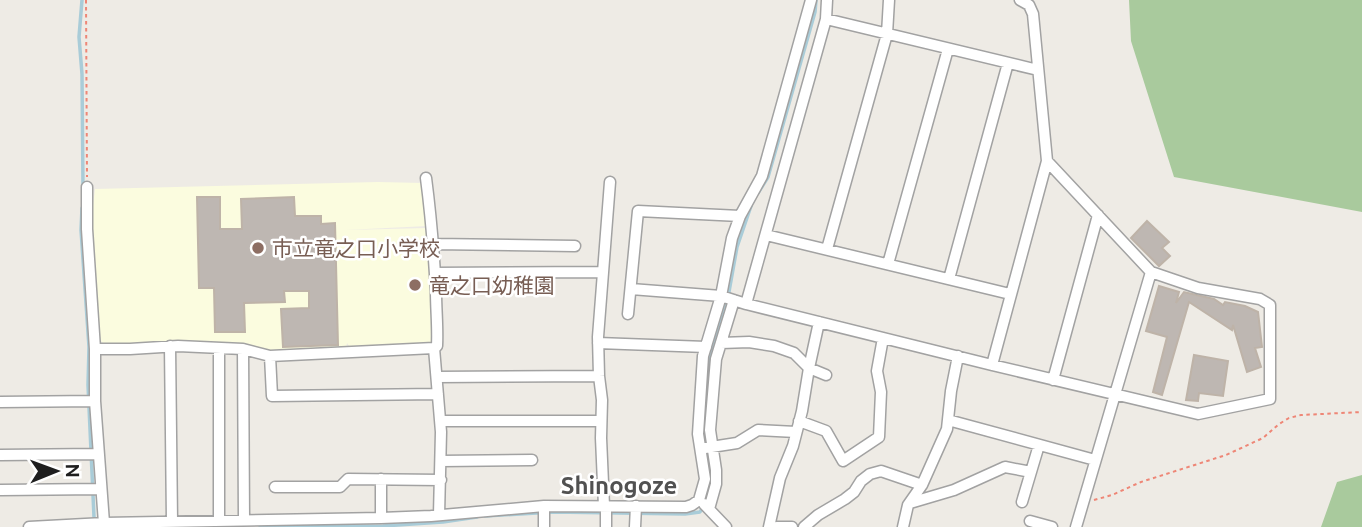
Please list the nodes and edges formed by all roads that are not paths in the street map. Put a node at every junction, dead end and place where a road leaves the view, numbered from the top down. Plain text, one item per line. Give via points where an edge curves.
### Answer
1 (811, 0) edge
2 (827, 0) edge
3 (889, 0) edge
4 (1020, 0) edge
5 (826, 19) junction
6 (887, 34) junction
7 (948, 49) junction
8 (1008, 63) junction
9 (1038, 70) junction
10 (1047, 161) junction
11 (426, 178) dead end
12 (610, 182) dead end
13 (87, 187) road end
14 (1098, 215) junction
15 (740, 216) junction
16 (766, 235) junction
17 (433, 244) junction
18 (575, 246) dead end
19 (827, 250) junction
20 (888, 264) junction
21 (603, 272) junction
22 (1151, 272) junction
23 (435, 273) junction
24 (949, 279) junction
25 (631, 289) junction
26 (1010, 294) junction
27 (721, 296) junction
28 (734, 300) junction
29 (746, 304) junction
30 (628, 314) dead end
31 (819, 322) junction
32 (883, 338) junction
33 (598, 343) junction
34 (721, 343) junction
35 (170, 346) junction
36 (706, 347) junction
37 (219, 348) junction
38 (435, 348) junction
39 (95, 349) junction
40 (243, 349) junction
41 (270, 356) junction
42 (958, 356) junction
43 (992, 365) junction
44 (809, 368) junction
45 (826, 374) dead end
46 (599, 376) junction
47 (437, 377) junction
48 (1053, 380) junction
49 (438, 394) junction
50 (1115, 395) junction
51 (91, 401) junction
52 (0, 402) edge
53 (948, 420) junction
54 (441, 421) junction
55 (601, 421) junction
56 (798, 427) junction
57 (1039, 445) junction
58 (706, 448) junction
59 (94, 454) junction
60 (0, 455) edge
61 (532, 460) dead end
62 (1095, 460) junction
63 (441, 461) junction
64 (1031, 472) junction
65 (381, 479) junction
66 (441, 480) junction
67 (922, 485) junction
68 (275, 487) dead end
69 (96, 489) junction
70 (0, 490) edge
71 (1022, 502) dead end
72 (910, 503) junction
73 (704, 505) junction
74 (606, 513) edge
75 (439, 515) junction
76 (544, 515) edge
77 (636, 516) edge
78 (381, 518) junction
79 (219, 521) junction
80 (1030, 521) dead end
81 (172, 522) junction
82 (251, 522) edge
83 (104, 523) junction
84 (90, 526) edge
85 (29, 527) edge
86 (726, 527) edge
87 (769, 527) edge
88 (777, 527) edge
89 (792, 527) edge
90 (804, 527) edge
91 (903, 527) edge
92 (1052, 527) edge
93 (1076, 527) edge

1 - 15 street via 762,176
2 - 5 street
3 - 6 street
4 - 9 street via 1033,13
5 - 6 street
5 - 16 street
6 - 7 street
6 - 19 street
7 - 8 street
7 - 20 street
8 - 9 street
8 - 24 street
9 - 10 street
10 - 14 street
10 - 26 street
11 - 17 street
12 - 21 street
13 - 39 street
14 - 22 street
14 - 48 street
15 - 25 street via 638,211
15 - 27 street
16 - 19 street
16 - 29 street
17 - 18 street
17 - 23 street
19 - 20 street
20 - 24 street
21 - 23 street
21 - 33 street
22 - 50 street
22 - 50 street via 1270,305 1270,399 1198,414
23 - 38 street
24 - 26 street
25 - 27 street
25 - 30 street
26 - 43 street
27 - 28 street
27 - 36 street
28 - 29 street
28 - 34 street
29 - 31 street
31 - 32 street
31 - 44 street
32 - 42 street
32 - 56 street via 877,371 880,437 843,461 827,430
33 - 36 street
33 - 46 street
34 - 44 street via 774,346 794,353
34 - 58 street
35 - 37 street
35 - 39 street
35 - 81 street
36 - 58 street via 699,421
37 - 40 street
37 - 79 street
38 - 41 street
38 - 47 street
39 - 51 street
40 - 41 street
40 - 82 street
41 - 49 street via 272,396
42 - 43 street
42 - 53 street
43 - 48 street
44 - 45 street
44 - 56 street
46 - 47 street
46 - 55 street
47 - 49 street
48 - 50 street
49 - 54 street
50 - 62 street
51 - 52 street
51 - 59 street
53 - 57 street
53 - 67 street
54 - 55 street
54 - 63 street
55 - 74 street
56 - 58 street via 758,430 737,443
56 - 87 street
57 - 62 street
57 - 64 street
58 - 73 street via 716,470 716,484
59 - 60 street
59 - 69 street
61 - 63 street
62 - 93 street
63 - 66 street
64 - 71 street
64 - 72 street via 1005,467
65 - 66 street
65 - 68 street via 348,479 340,487
65 - 78 street
66 - 75 street
67 - 72 street
67 - 90 street via 881,471 870,474 854,492
69 - 70 street
69 - 83 street
72 - 91 street
73 - 77 street
73 - 86 street
74 - 76 street
74 - 77 street
75 - 76 street
75 - 78 street
78 - 82 street
79 - 81 street
79 - 82 street
80 - 92 street
81 - 83 street
83 - 84 street
84 - 85 street
88 - 89 street

